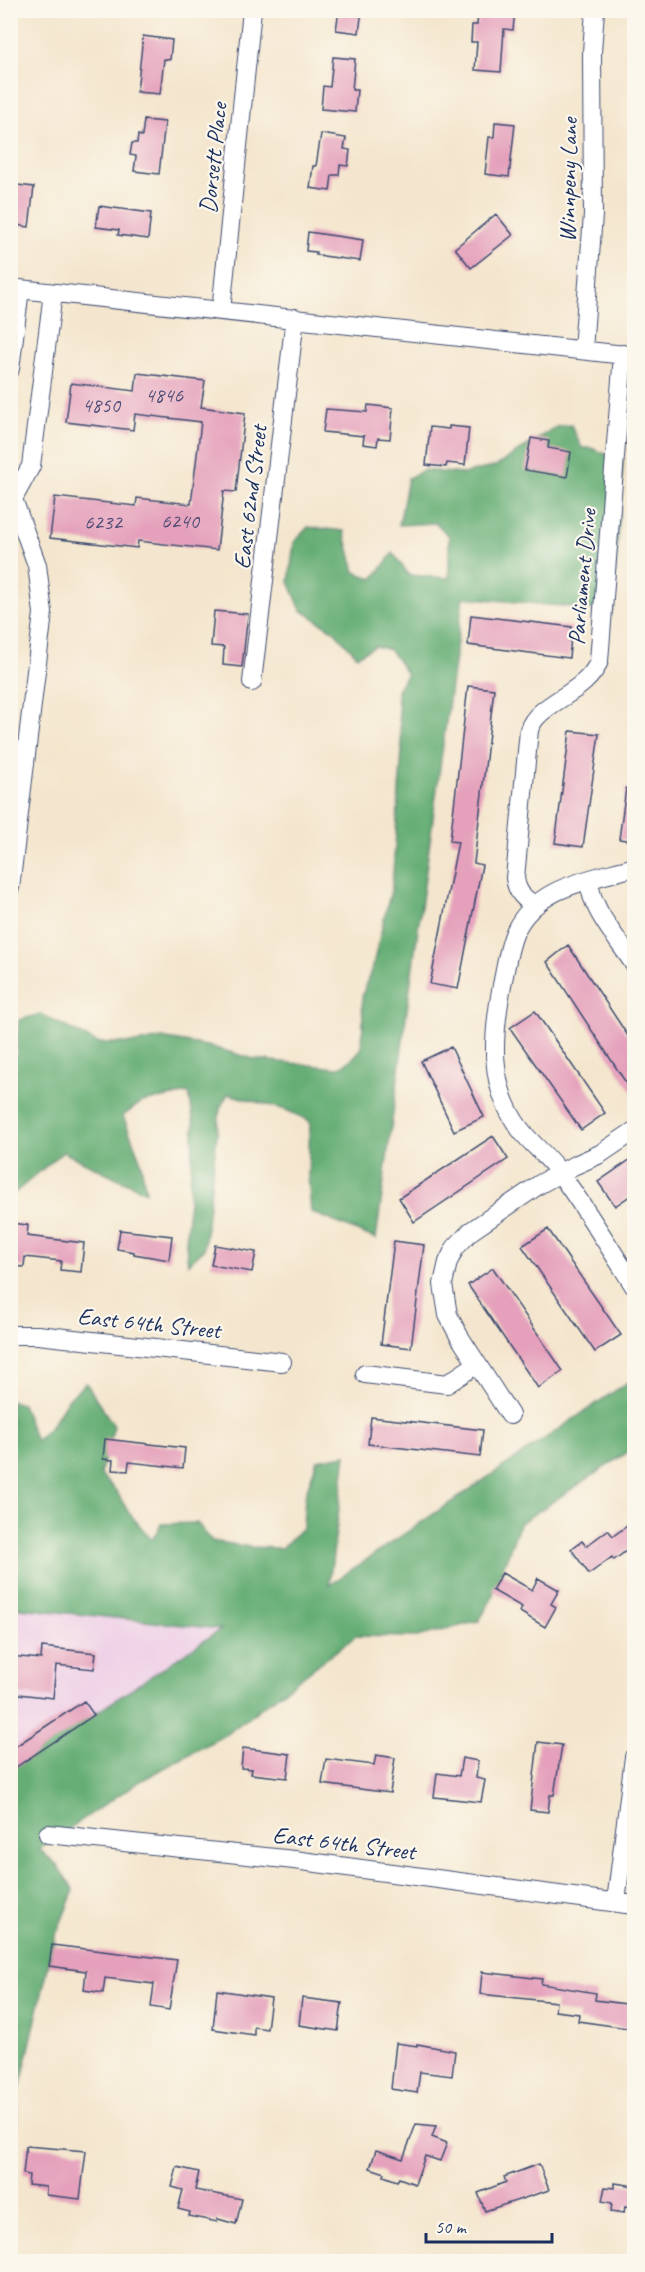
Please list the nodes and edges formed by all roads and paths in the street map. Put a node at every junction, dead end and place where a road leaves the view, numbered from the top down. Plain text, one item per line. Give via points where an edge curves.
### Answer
1 (252, 10) edge
2 (595, 10) edge
3 (15, 289) edge
4 (52, 293) junction
5 (221, 311) junction
6 (295, 318) junction
7 (584, 350) junction
8 (629, 355) edge
9 (10, 369) edge
10 (11, 497) edge
11 (252, 682) dead end
12 (634, 867) edge
13 (590, 880) junction
14 (10, 888) edge
15 (536, 904) junction
16 (634, 964) edge
17 (634, 1131) edge
18 (560, 1173) junction
19 (634, 1286) edge
20 (10, 1335) edge
21 (282, 1362) dead end
22 (477, 1364) junction
23 (365, 1374) dead end
24 (510, 1415) dead end
25 (634, 1757) edge
26 (48, 1834) dead end
27 (616, 1902) junction
28 (634, 1905) edge

1 - 5 street, Dorsett Place
2 - 7 street, Winnpeny Lane via 593,225
3 - 4 street
3 - 9 street
4 - 5 street
4 - 10 street via 32,466
5 - 6 street
6 - 7 street
6 - 11 street, East 62nd Street
7 - 8 street
8 - 15 street, Parliament Drive via 600,657 586,682 537,716 530,730 515,878 519,894
10 - 14 street via 37,566 43,613
12 - 13 street
13 - 15 street via 565,887
13 - 16 street via 595,905
15 - 18 street via 518,926 510,947 495,1026 495,1068 504,1099 519,1128
17 - 18 street via 600,1154
18 - 19 street
18 - 22 street via 471,1231 448,1262 443,1284 445,1307
20 - 21 street, East 64th Street
22 - 23 street via 447,1384
22 - 24 street
25 - 27 street
26 - 27 street, East 64th Street via 294,1860
27 - 28 street, East 64th Street

